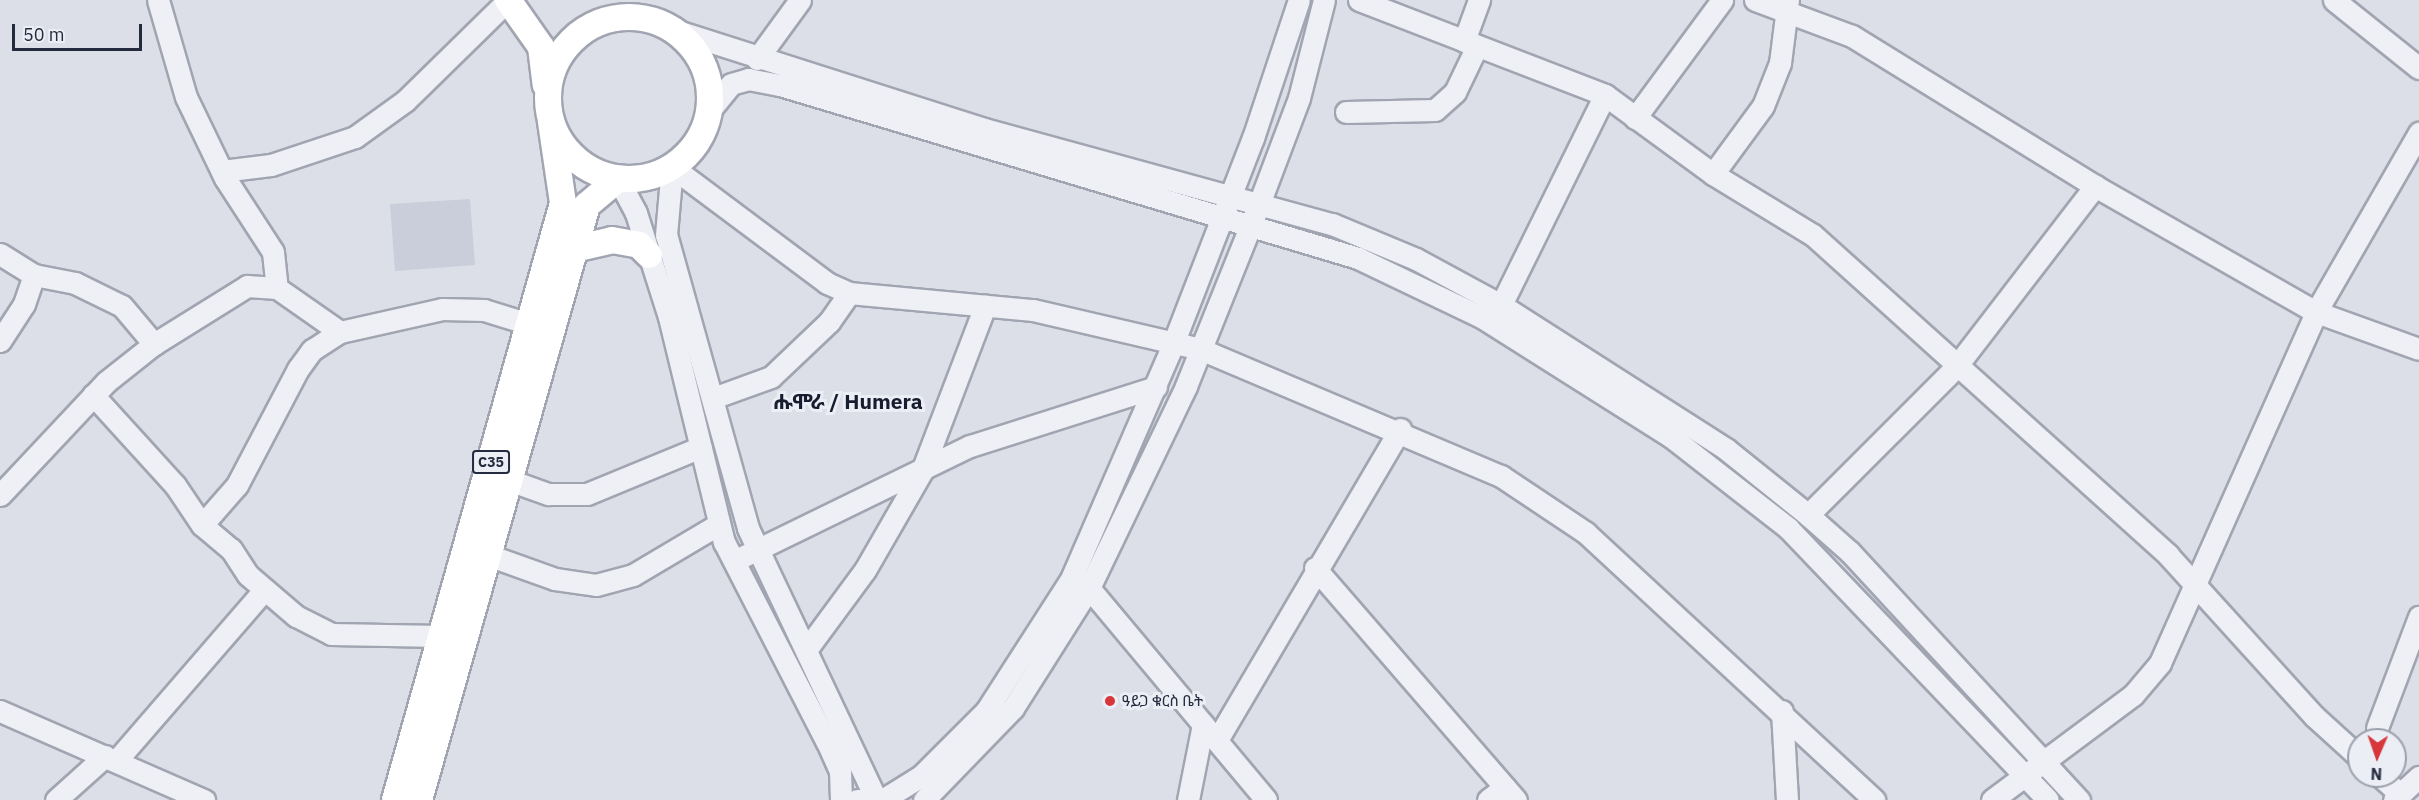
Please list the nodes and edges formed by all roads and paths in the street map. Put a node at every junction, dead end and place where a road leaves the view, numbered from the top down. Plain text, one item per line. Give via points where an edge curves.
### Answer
1 (159, 0) edge
2 (508, 0) edge
3 (612, 0) edge
4 (800, 0) edge
5 (1299, 0) edge
6 (1324, 0) edge
7 (1359, 0) edge
8 (1479, 0) edge
9 (1722, 0) edge
10 (1755, 0) edge
11 (2334, 0) edge
12 (1788, 4) edge
13 (667, 26) junction
14 (1471, 44) junction
15 (757, 59) junction
16 (2419, 68) edge
17 (1605, 95) junction
18 (710, 110) junction
19 (1346, 112) dead end
20 (550, 113) junction
21 (1635, 118) junction
22 (2419, 132) edge
23 (982, 136) junction
24 (672, 167) junction
25 (222, 171) junction
26 (1713, 174) junction
27 (618, 179) junction
28 (2095, 186) junction
29 (1230, 194) junction
30 (1259, 204) junction
31 (1221, 214) junction
32 (1251, 223) junction
33 (574, 249) junction
34 (0, 254) edge
35 (649, 255) junction
36 (34, 274) junction
37 (277, 288) junction
38 (849, 293) junction
39 (1501, 305) junction
40 (985, 306) junction
41 (2316, 312) junction
42 (526, 323) junction
43 (340, 332) junction
44 (0, 341) edge
45 (154, 344) junction
46 (1173, 344) junction
47 (1200, 349) junction
48 (2419, 349) edge
49 (1955, 368) junction
50 (1156, 387) junction
51 (93, 395) junction
52 (1629, 397) junction
53 (713, 398) junction
54 (1400, 429) junction
55 (701, 447) junction
56 (922, 471) junction
57 (506, 480) junction
58 (0, 495) edge
59 (1808, 515) junction
60 (719, 524) junction
61 (202, 525) junction
62 (757, 551) junction
63 (478, 552) junction
64 (735, 560) junction
65 (1315, 568) junction
66 (1080, 584) junction
67 (2196, 587) junction
68 (264, 590) junction
69 (2419, 617) edge
70 (442, 636) junction
71 (806, 650) junction
72 (0, 711) edge
73 (1782, 711) junction
74 (2377, 728) dead end
75 (1210, 732) junction
76 (2347, 744) edge
77 (111, 759) junction
78 (2043, 762) junction
79 (2027, 777) junction
80 (2419, 777) edge
81 (1510, 793) edge
82 (2397, 797) edge
83 (876, 799) edge
84 (56, 800) edge
85 (204, 800) edge
86 (395, 800) edge
87 (419, 800) edge
88 (841, 800) edge
89 (924, 800) edge
90 (1188, 800) edge
91 (1266, 800) edge
92 (1488, 800) edge
93 (1787, 800) edge
94 (1874, 800) edge
95 (1992, 800) edge
96 (2049, 800) edge
97 (2079, 800) edge

1 - 25 street via 186,97
2 - 20 main road, C35 via 541,47
2 - 25 street via 405,101 355,137 271,165
3 - 13 main road, C35
4 - 15 street
5 - 29 street
6 - 30 street via 1299,99
7 - 14 street
8 - 14 street
9 - 21 street
10 - 12 street
11 - 16 street
12 - 26 street via 1780,63 1763,106
12 - 28 street via 1852,36
13 - 15 street
13 - 18 main road, C35 via 705,67
13 - 20 main road, C35 via 622,17 581,33 554,68
14 - 17 street
14 - 19 street via 1455,92 1435,110
15 - 23 street
17 - 21 street
17 - 39 street
18 - 23 street via 720,92 748,79
18 - 24 main road, C35 via 698,143
20 - 27 main road, C35 via 577,160
20 - 42 main road, C35 via 563,203
21 - 26 street
22 - 41 street
23 - 29 street
23 - 31 street
24 - 27 main road, C35 via 641,178
24 - 38 street via 827,283
24 - 53 street via 666,235
25 - 37 street via 273,252
26 - 49 street via 1813,235
27 - 33 main road, C35 via 593,195
27 - 35 street
28 - 41 street
28 - 49 street
29 - 30 street
29 - 31 street
30 - 32 street
30 - 39 street via 1332,224 1405,255
31 - 32 street
31 - 46 street
32 - 47 street
32 - 52 street via 1358,258 1465,309
33 - 35 main road via 612,240 639,245
33 - 57 main road, C35
34 - 36 street
35 - 55 street
36 - 44 street via 24,304
36 - 45 street via 75,283 122,306
37 - 43 street
37 - 45 street via 247,286
38 - 40 street
38 - 53 street via 829,322 771,377
39 - 52 street
40 - 46 street via 1102,324
40 - 56 street
41 - 48 street
41 - 67 street
42 - 43 street via 484,310 441,309
42 - 63 main road, C35
43 - 61 street via 312,350 298,369 237,484
45 - 51 street
46 - 47 street
46 - 50 street
47 - 54 street
47 - 66 street
49 - 59 street
49 - 67 street via 2168,555
50 - 56 street via 970,446
50 - 66 street
51 - 58 street
51 - 61 street via 175,485
52 - 59 street via 1726,449
52 - 79 street via 1788,528
53 - 62 street
54 - 65 street
54 - 73 street via 1501,476 1586,533
55 - 57 street via 587,494 548,494
55 - 60 street
56 - 62 street
56 - 71 street via 865,570
57 - 63 main road, C35
59 - 78 street via 1850,552
60 - 63 street via 633,574 596,585 555,579
60 - 64 street
61 - 68 street via 231,549
62 - 64 street
62 - 71 street
63 - 70 main road, C35
63 - 87 main road, C35
64 - 88 street via 840,771
65 - 75 street
65 - 81 street
66 - 75 street
66 - 83 street via 986,711 921,776
66 - 89 street via 1013,708
67 - 76 street
67 - 78 street via 2160,663 2133,695
68 - 70 street via 296,616 331,634
68 - 77 street
69 - 74 street
70 - 86 main road, C35
71 - 83 street
72 - 77 street
73 - 93 street
73 - 94 street
75 - 90 street
75 - 91 street
77 - 84 street
77 - 85 street
78 - 79 street
78 - 97 street
79 - 95 street
79 - 96 street
80 - 82 street
81 - 92 street

